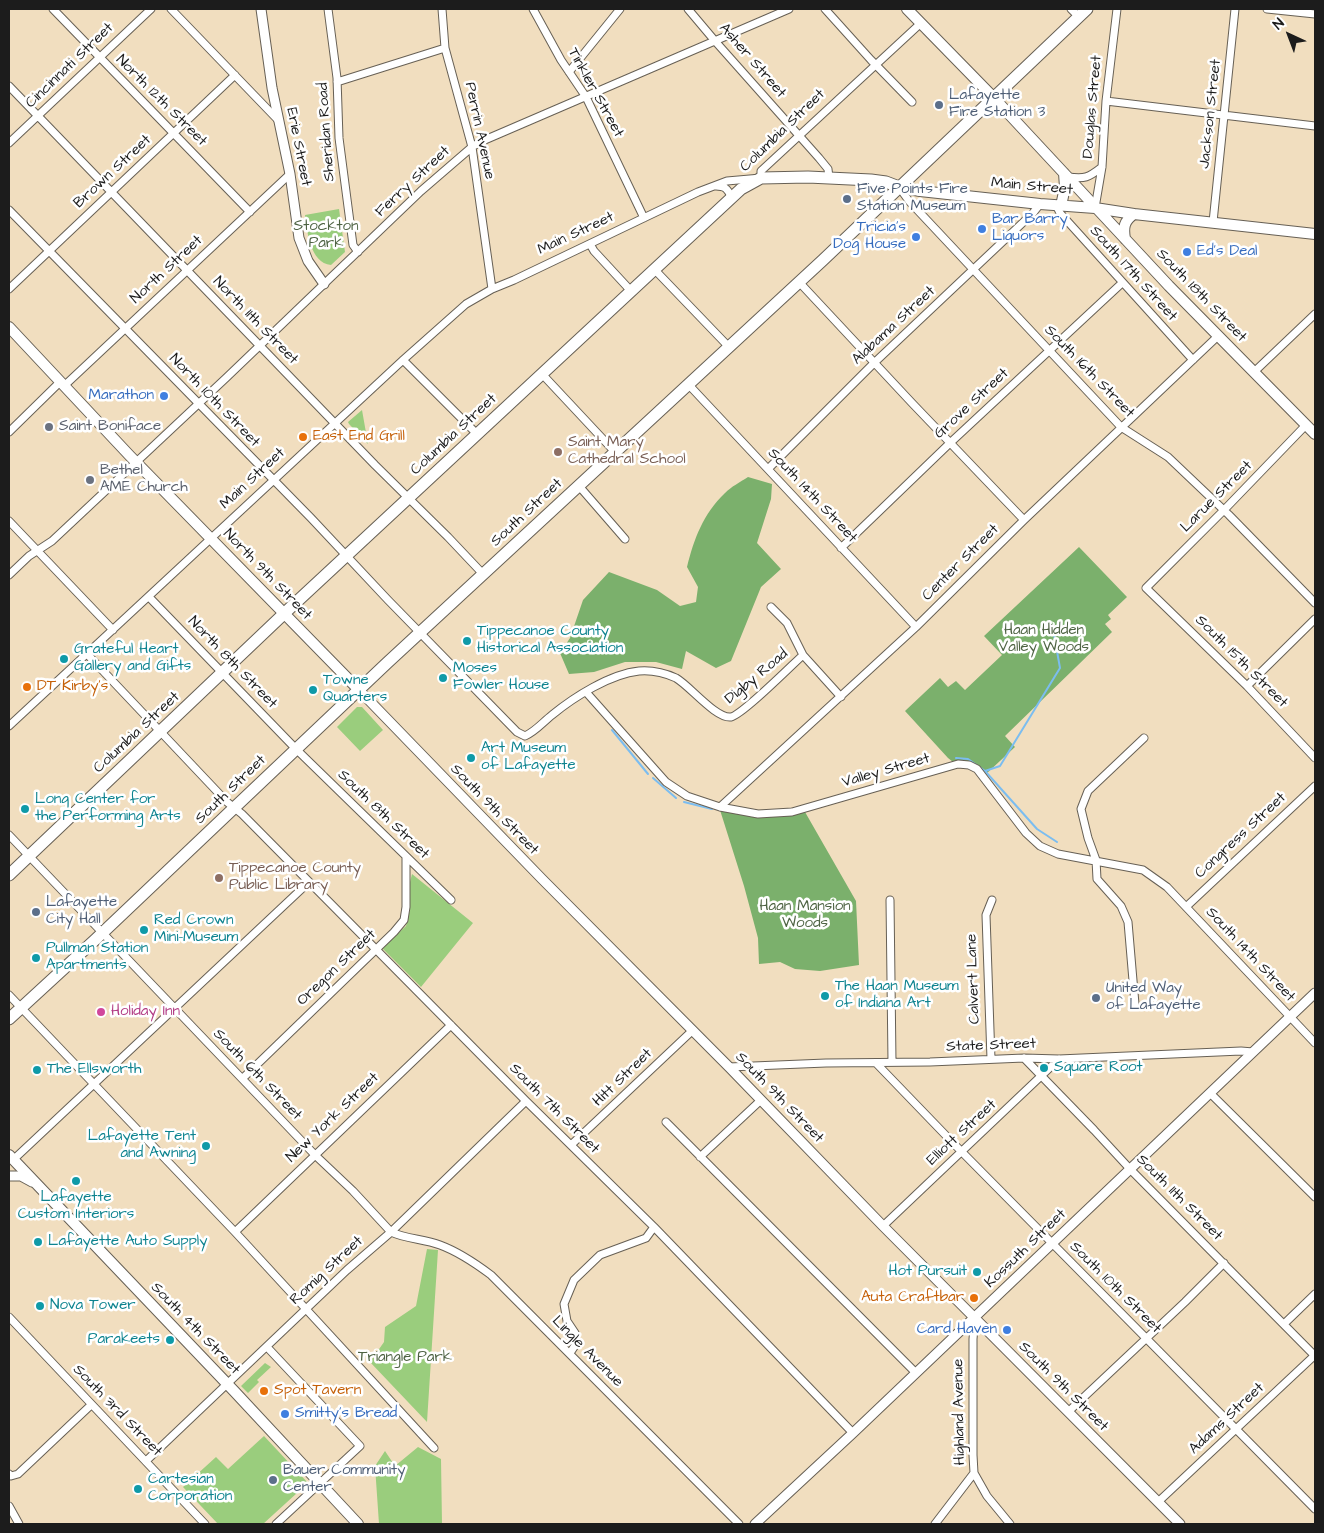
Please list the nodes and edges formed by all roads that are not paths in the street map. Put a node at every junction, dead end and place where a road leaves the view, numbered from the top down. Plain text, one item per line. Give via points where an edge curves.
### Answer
1 (53, 9) edge
2 (151, 9) edge
3 (172, 9) edge
4 (261, 9) edge
5 (328, 9) edge
6 (442, 9) edge
7 (533, 9) edge
8 (620, 9) edge
9 (688, 9) edge
10 (789, 9) edge
11 (825, 9) edge
12 (907, 9) edge
13 (1087, 9) edge
14 (1117, 9) edge
15 (1235, 9) edge
16 (1268, 9) edge
17 (1075, 13) edge
18 (1315, 14) edge
19 (920, 23) junction
20 (715, 41) junction
21 (445, 48) junction
22 (99, 57) junction
23 (875, 64) junction
24 (569, 72) junction
25 (235, 74) junction
26 (337, 82) junction
27 (9, 86) edge
28 (586, 97) junction
29 (994, 98) junction
30 (1106, 101) junction
31 (912, 102) dead end
32 (1224, 115) junction
33 (38, 116) junction
34 (279, 120) junction
35 (1315, 126) edge
36 (174, 133) junction
37 (799, 135) junction
38 (9, 143) edge
39 (472, 147) junction
40 (1102, 167) junction
41 (290, 174) junction
42 (1066, 175) junction
43 (761, 178) junction
44 (829, 178) junction
45 (716, 186) junction
46 (899, 187) junction
47 (111, 192) junction
48 (731, 197) junction
49 (1040, 204) junction
50 (1058, 205) junction
51 (1095, 208) junction
52 (9, 210) edge
53 (250, 212) junction
54 (1134, 214) junction
55 (644, 218) junction
56 (1213, 222) junction
57 (1315, 234) edge
58 (1125, 239) junction
59 (590, 244) junction
60 (49, 251) junction
61 (358, 252) junction
62 (654, 269) junction
63 (187, 270) junction
64 (973, 270) junction
65 (799, 282) junction
66 (1122, 283) junction
67 (324, 284) junction
68 (9, 289) edge
69 (492, 289) junction
70 (631, 291) junction
71 (1315, 314) edge
72 (9, 327) edge
73 (125, 328) junction
74 (1218, 336) junction
75 (260, 345) junction
76 (728, 346) junction
77 (1049, 351) junction
78 (403, 360) junction
79 (1193, 360) junction
80 (874, 363) junction
81 (1254, 372) junction
82 (542, 374) junction
83 (62, 384) junction
84 (688, 384) junction
85 (198, 404) junction
86 (335, 424) junction
87 (1306, 425) junction
88 (1121, 427) junction
89 (9, 432) edge
90 (477, 434) junction
91 (1315, 434) edge
92 (950, 443) junction
93 (615, 452) junction
94 (136, 462) junction
95 (768, 468) junction
96 (273, 480) junction
97 (579, 486) junction
98 (408, 498) junction
99 (1224, 510) junction
100 (1024, 520) junction
101 (9, 521) edge
102 (211, 538) junction
103 (625, 539) dead end
104 (841, 548) junction
105 (37, 551) junction
106 (347, 556) junction
107 (483, 574) junction
108 (9, 575) edge
109 (1146, 588) joint
110 (149, 597) junction
111 (1315, 604) edge
112 (771, 607) dead end
113 (284, 614) junction
114 (1315, 619) edge
115 (916, 627) junction
116 (113, 630) junction
117 (420, 633) junction
118 (87, 654) junction
119 (803, 656) junction
120 (222, 673) junction
121 (1247, 686) junction
122 (359, 690) junction
123 (586, 692) junction
124 (841, 696) junction
125 (9, 726) edge
126 (160, 730) junction
127 (1144, 738) dead end
128 (296, 749) junction
129 (1315, 758) edge
130 (1315, 786) edge
131 (720, 807) junction
132 (234, 808) junction
133 (9, 835) edge
134 (28, 856) junction
135 (406, 857) junction
136 (1096, 860) junction
137 (9, 875) edge
138 (309, 882) junction
139 (451, 900) dead end
140 (890, 900) dead end
141 (992, 900) dead end
142 (1186, 907) junction
143 (103, 933) junction
144 (376, 949) junction
145 (1315, 992) edge
146 (9, 995) edge
147 (1135, 1004) dead end
148 (21, 1008) junction
149 (174, 1008) junction
150 (1290, 1017) junction
151 (9, 1019) edge
152 (451, 1025) junction
153 (693, 1030) junction
154 (1315, 1043) edge
155 (1253, 1052) junction
156 (1024, 1058) junction
157 (991, 1059) junction
158 (1059, 1059) junction
159 (892, 1062) junction
160 (876, 1063) junction
161 (729, 1067) junction
162 (1042, 1075) junction
163 (243, 1078) junction
164 (94, 1084) junction
165 (1210, 1093) junction
166 (761, 1100) junction
167 (526, 1101) junction
168 (666, 1122) dead end
169 (571, 1145) junction
170 (962, 1151) junction
171 (315, 1155) junction
172 (700, 1157) junction
173 (10, 1159) edge
174 (1130, 1169) junction
175 (9, 1176) edge
176 (36, 1184) junction
177 (1315, 1197) edge
178 (883, 1226) junction
179 (654, 1227) junction
180 (235, 1232) junction
181 (392, 1232) junction
182 (1052, 1243) junction
183 (1224, 1263) junction
184 (1315, 1294) edge
185 (306, 1309) junction
186 (9, 1317) edge
187 (975, 1317) junction
188 (1284, 1323) junction
189 (1146, 1339) junction
190 (267, 1347) junction
191 (570, 1353) junction
192 (1315, 1355) edge
193 (916, 1374) junction
194 (227, 1384) junction
195 (92, 1405) junction
196 (1068, 1412) junction
197 (1235, 1429) junction
198 (853, 1433) junction
199 (434, 1448) dead end
200 (146, 1461) junction
201 (974, 1473) junction
202 (9, 1474) edge
203 (321, 1484) junction
204 (1158, 1502) junction
205 (9, 1506) edge
206 (1315, 1509) edge
207 (19, 1524) edge
208 (205, 1524) edge
209 (276, 1524) edge
210 (358, 1524) edge
211 (739, 1524) edge
212 (755, 1524) edge
213 (935, 1524) edge
214 (1010, 1524) edge
215 (1180, 1524) edge

1 - 22 street, North 12th Street
2 - 22 street, Cincinnati Street
3 - 25 street
4 - 34 street, Erie Street
5 - 26 street, Sheridan Road
6 - 21 street, Perrin Avenue
7 - 24 street, Tinkler Street
8 - 24 street
9 - 20 street, Asher Street
10 - 20 street, Ferry Street
11 - 23 street
12 - 19 main road, South 18th Street
13 - 17 main road, South Street
14 - 30 street, Douglas Street
15 - 32 street, Jackson Street
16 - 18 street
17 - 29 main road, South Street
19 - 23 street, Columbia Street
19 - 29 main road, South 18th Street
20 - 28 street, Ferry Street
20 - 37 street, Asher Street
21 - 26 street
21 - 39 street, Perrin Avenue
22 - 33 street, Cincinnati Street
22 - 36 street, North 12th Street
23 - 31 street
23 - 37 street, Columbia Street
24 - 28 street, Tinkler Street
25 - 34 street
25 - 36 street, Brown Street
26 - 61 street, Sheridan Road via 339,138 353,245
27 - 33 street, North 11th Street
28 - 39 street, Ferry Street
28 - 55 street, Tinkler Street
29 - 42 main road, South 18th Street
29 - 46 main road, South Street
30 - 32 street
30 - 40 street, Douglas Street
32 - 35 street
32 - 56 street, Jackson Street
33 - 38 street, Cincinnati Street
33 - 47 street, North 11th Street
34 - 41 street, Erie Street
36 - 47 street, Brown Street
36 - 53 street, North 12th Street
37 - 43 street, Columbia Street via 760,171
37 - 44 street, Asher Street via 828,169
39 - 61 street, Ferry Street
39 - 69 street, Perrin Avenue
40 - 42 street via 1085,178
40 - 51 street, Douglas Street
41 - 53 street, North Street
41 - 67 street, Erie Street via 298,238 308,261
42 - 50 main road
42 - 51 main road, South 18th Street
43 - 44 main road, Main Street
43 - 45 street, Main Street via 727,181
43 - 48 main road, Columbia Street
44 - 46 main road, Main Street via 871,180
45 - 48 street via 726,188
45 - 55 street, Main Street
46 - 49 main road, Main Street
46 - 64 street, South 16th Street
46 - 65 main road, South Street
47 - 60 street, Brown Street
47 - 63 street, North 11th Street
48 - 62 main road, Columbia Street
49 - 50 main road, Main Street
49 - 64 street, Alabama Street
50 - 51 main road, Main Street
50 - 66 street, South 17th Street via 1060,214
51 - 54 main road, Main Street
51 - 58 main road, South 18th Street
52 - 60 street, North 10th Street
53 - 63 street, North Street
54 - 56 main road, Main Street
54 - 58 main road via 1126,220
55 - 59 street, Main Street
56 - 57 main road, Main Street
58 - 74 main road, South 18th Street
59 - 69 street, Main Street
59 - 70 street
60 - 68 street, Brown Street
60 - 73 street, North 10th Street
61 - 67 street, Ferry Street
62 - 70 main road, Columbia Street
62 - 76 street
63 - 73 street, North Street
63 - 75 street, North 11th Street
64 - 77 street, South 16th Street
64 - 80 street, Alabama Street
65 - 76 main road, South Street
65 - 80 street
66 - 77 street, Grove Street
66 - 79 street, South 17th Street
67 - 75 street, Ferry Street
69 - 78 street, Main Street via 466,304
70 - 82 main road, Columbia Street
71 - 81 street
72 - 83 main road, North 9th Street
73 - 83 street, North Street
73 - 85 street, North 10th Street
74 - 79 street, Center Street
74 - 81 main road, South 18th Street
75 - 85 street, Ferry Street
75 - 86 street, North 11th Street
76 - 84 main road, South Street
77 - 88 street, South 16th Street
77 - 92 street, Grove Street
78 - 86 street, Main Street
78 - 90 street
79 - 88 street, Center Street
80 - 92 street
80 - 95 street, Alabama Street
81 - 87 main road, South 18th Street
82 - 90 main road, Columbia Street
82 - 93 street
83 - 89 street, North Street
83 - 94 main road, North 9th Street
84 - 93 main road, South Street
84 - 95 street, South 14th Street
85 - 94 street, Ferry Street
85 - 96 street, North 10th Street
86 - 96 street, Main Street
86 - 98 street, North 11th Street
87 - 91 main road, South 18th Street
87 - 99 street, Larue Street
88 - 99 street, South 16th Street via 1168,457
88 - 100 street, Center Street
90 - 98 main road, Columbia Street
92 - 100 street
92 - 104 street, Grove Street
93 - 97 main road, South Street
94 - 102 main road, North 9th Street
94 - 105 street, Ferry Street via 52,541
95 - 104 street, South 14th Street
96 - 102 street, Main Street
96 - 106 street, North 10th Street
97 - 103 street
97 - 107 main road, South Street
98 - 106 main road, Columbia Street
98 - 107 street, North 11th Street
99 - 109 street, Larue Street
99 - 111 street, South 16th Street
100 - 115 street, Center Street
101 - 105 street
102 - 110 street, Main Street
102 - 113 main road, North 9th Street
104 - 115 street, South 14th Street
105 - 108 street, Ferry Street
105 - 116 street
106 - 113 main road, Columbia Street
106 - 117 street, North 10th Street
107 - 117 main road, South Street
109 - 121 street, South 15th Street
110 - 116 street, Main Street
110 - 120 street, North 8th Street
112 - 119 street via 787,623
113 - 120 main road, Columbia Street
113 - 122 main road, North 9th Street
114 - 121 street
115 - 124 street, Center Street
116 - 118 street, Main Street
117 - 122 main road, South Street
117 - 123 street via 517,732 525,736
118 - 125 street, Main Street
118 - 126 street, South 7th Street
119 - 123 street, Digby Road via 731,716 718,713 676,678 656,672 640,671 611,678
119 - 124 street, Digby Road
120 - 126 main road, Columbia Street
120 - 128 street, North 8th Street
121 - 129 street, South 15th Street
122 - 128 main road, South Street
122 - 153 street, South 9th Street
123 - 131 street, Valley Street via 666,782 687,796
124 - 131 street, Center Street
126 - 132 street, South 7th Street
126 - 134 main road, Columbia Street
127 - 136 street via 1088,791 1081,809
128 - 132 main road, South Street
128 - 135 street, South 8th Street
130 - 142 street, Congress Street
131 - 136 street, Valley Street via 758,814 792,812 958,764 968,765 977,769 1026,833 1040,846 1058,854
132 - 138 street, South 7th Street
132 - 143 main road, South Street
133 - 134 street, South 6th Street
134 - 137 main road, Columbia Street
134 - 143 street, South 6th Street
135 - 139 street, South 8th Street
135 - 144 street, Oregon Street via 404,920
136 - 142 street, Valley Street via 1143,870 1167,887
136 - 147 street via 1097,879 1122,906 1128,922
138 - 144 street, South 7th Street
138 - 149 street
140 - 159 street
141 - 157 street, Calvert Lane via 986,915
142 - 150 street, South 14th Street
143 - 148 main road, South Street
143 - 149 street, South 6th Street
144 - 152 street, South 7th Street
144 - 163 street, Oregon Street
145 - 150 street, Kossuth Street
146 - 148 street
148 - 151 main road, South Street
148 - 164 street
149 - 163 street, South 6th Street
149 - 164 street
150 - 154 street, South 14th Street
150 - 155 street, Kossuth Street
152 - 167 street, South 7th Street
152 - 171 street, New York Street
153 - 161 street, South 9th Street
153 - 169 street, Hitt Street
155 - 158 street, State Street
155 - 165 street, Kossuth Street
156 - 157 street, State Street
156 - 158 street, State Street
156 - 162 street, South 11th Street
157 - 159 street, State Street
158 - 162 street, Elliott Street
159 - 160 street, State Street
160 - 161 street, State Street
160 - 170 street, South 10th Street
161 - 166 street, South 9th Street
162 - 170 street, Elliott Street
162 - 174 street, South 11th Street
163 - 171 street, South 6th Street
164 - 173 street
164 - 180 street
165 - 174 street, Kossuth Street
165 - 177 street
166 - 172 street
166 - 178 street, South 9th Street
167 - 169 street, South 7th Street
167 - 181 street, Romig Street
168 - 172 street
169 - 179 street, South 7th Street
170 - 178 street, Elliott Street
170 - 182 street, South 10th Street
171 - 180 street, New York Street
171 - 181 street, South 6th Street
172 - 193 street
173 - 176 main road, South 4th Street
174 - 182 street, Kossuth Street
174 - 183 street, South 11th Street
175 - 176 street via 21,1176
176 - 194 main road, South 4th Street
178 - 187 street, South 9th Street
179 - 191 street via 646,1238 600,1255 574,1280 564,1304 567,1321 575,1333 576,1344
179 - 198 street, South 7th Street
180 - 185 street
181 - 185 street, Romig Street
181 - 191 street, Lingle Avenue via 439,1244 462,1254 491,1275
182 - 187 street, Kossuth Street
182 - 189 street, South 10th Street
183 - 188 street, South 11th Street
183 - 189 street
184 - 188 street
185 - 190 street, Romig Street
185 - 199 street
186 - 195 street, South 3rd Street
187 - 193 street, Kossuth Street
187 - 196 street, South 9th Street
187 - 201 street, Highland Avenue
188 - 192 street, South 11th Street
189 - 196 street
189 - 197 street, South 10th Street
190 - 194 street, Romig Street
190 - 203 street via 360,1446
191 - 211 street, Lingle Avenue
192 - 197 street, Adams Street
193 - 198 street, Kossuth Street
194 - 200 street, Romig Street
194 - 203 main road, South 4th Street
195 - 200 street, South 3rd Street
195 - 202 street via 18,1474
196 - 204 street, South 9th Street
197 - 204 street, Adams Street
197 - 206 street, South 10th Street
198 - 212 street, Kossuth Street
200 - 208 street, South 3rd Street
201 - 213 street
201 - 214 street, Highland Avenue via 987,1496
203 - 209 street
203 - 210 main road, South 4th Street
204 - 215 street, South 9th Street
205 - 207 street

